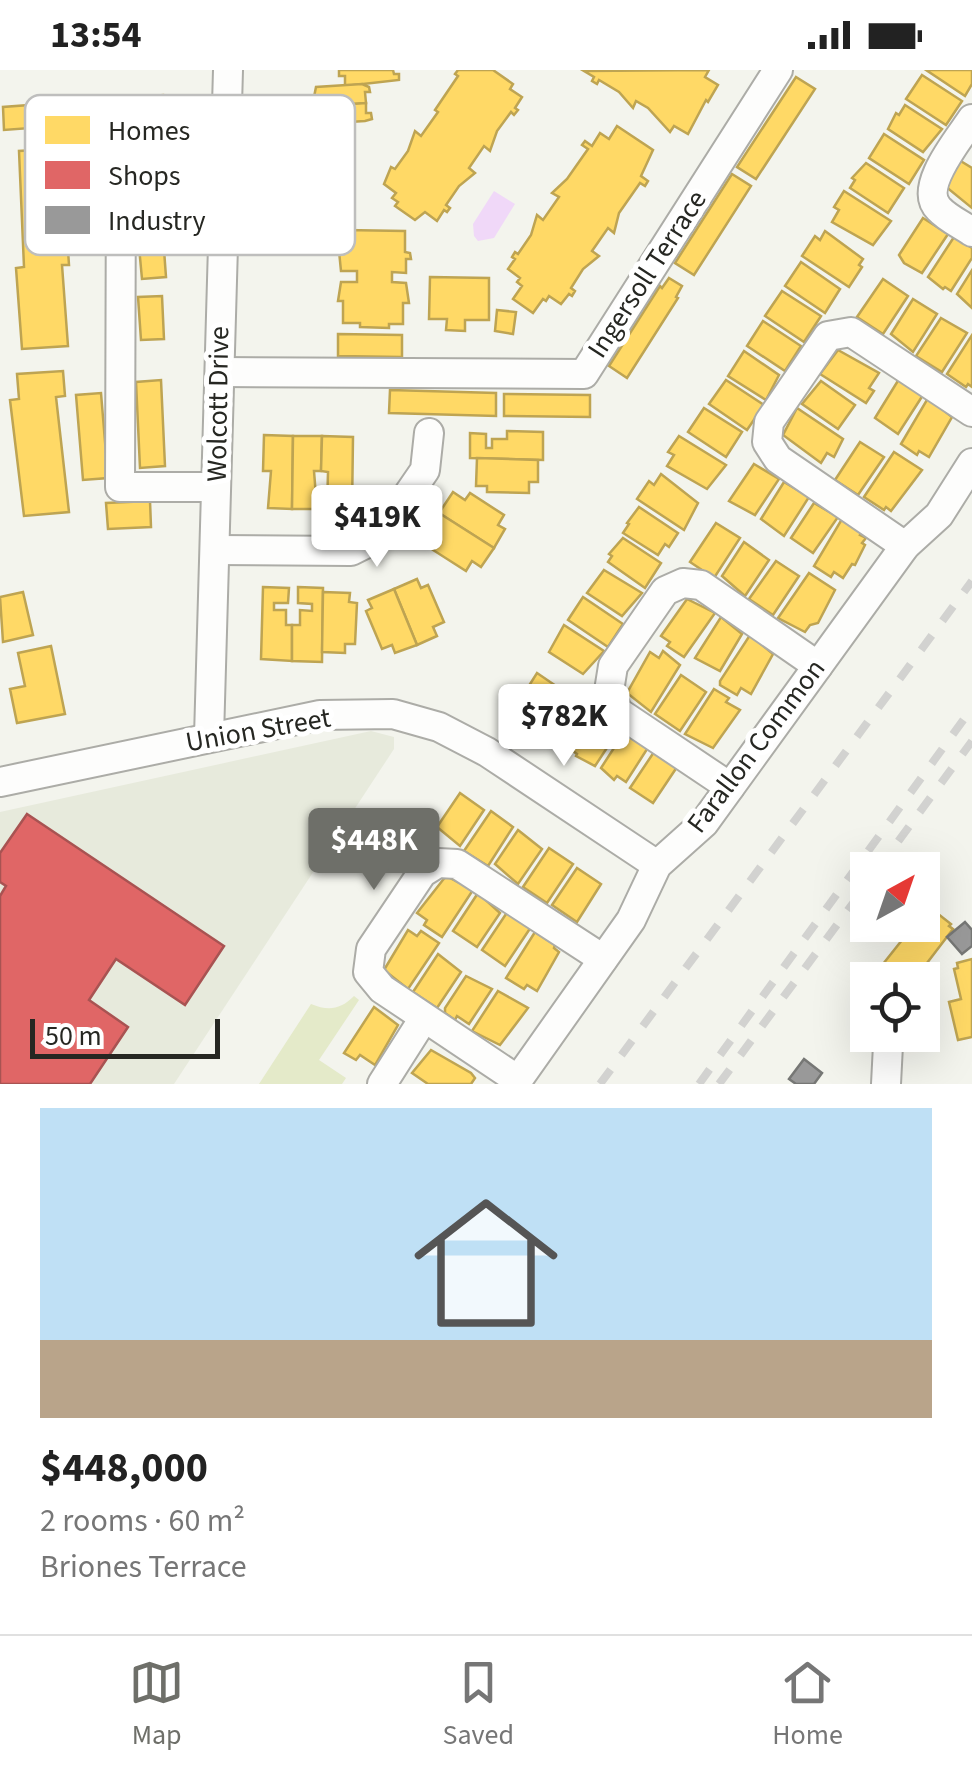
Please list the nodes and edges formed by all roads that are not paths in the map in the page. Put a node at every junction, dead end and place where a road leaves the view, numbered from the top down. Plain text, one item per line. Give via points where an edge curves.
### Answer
1 (228, 70) edge
2 (778, 70) edge
3 (227, 95) edge
4 (972, 119) edge
5 (972, 232) edge
6 (121, 255) edge
7 (222, 255) edge
8 (220, 372) junction
9 (972, 412) edge
10 (428, 433) dead end
11 (972, 463) edge
12 (216, 487) junction
13 (905, 546) junction
14 (215, 550) junction
15 (818, 666) junction
16 (209, 737) junction
17 (0, 782) edge
18 (730, 788) junction
19 (657, 864) junction
20 (603, 960) junction
21 (424, 1018) junction
22 (888, 1052) edge
23 (516, 1082) edge
24 (382, 1084) edge
25 (886, 1084) edge

1 - 3 street, Wolcott Drive
2 - 8 street, Ingersoll Terrace via 584,374
4 - 5 street via 931,190 936,208
6 - 12 street via 120,487
7 - 8 street, Wolcott Drive
8 - 12 street, Wolcott Drive
9 - 13 street via 851,332 828,336 769,422 767,442 778,459
10 - 14 street via 425,470 379,537 351,550
11 - 13 street, Farallon Common via 939,515
12 - 14 street, Wolcott Drive
13 - 15 street, Farallon Common
14 - 16 street, Wolcott Drive
15 - 18 street, Farallon Common
15 - 18 street via 701,585 683,583 666,591 613,666 609,690 618,712
16 - 17 street, Union Street
16 - 19 street, Union Street via 320,716 393,714 439,727
18 - 19 street, Farallon Common
19 - 20 street, Farallon Common
20 - 21 street via 457,864 438,863 422,872 370,949 368,972 382,990
20 - 23 street, Farallon Common
21 - 23 street
21 - 24 street
22 - 25 street

